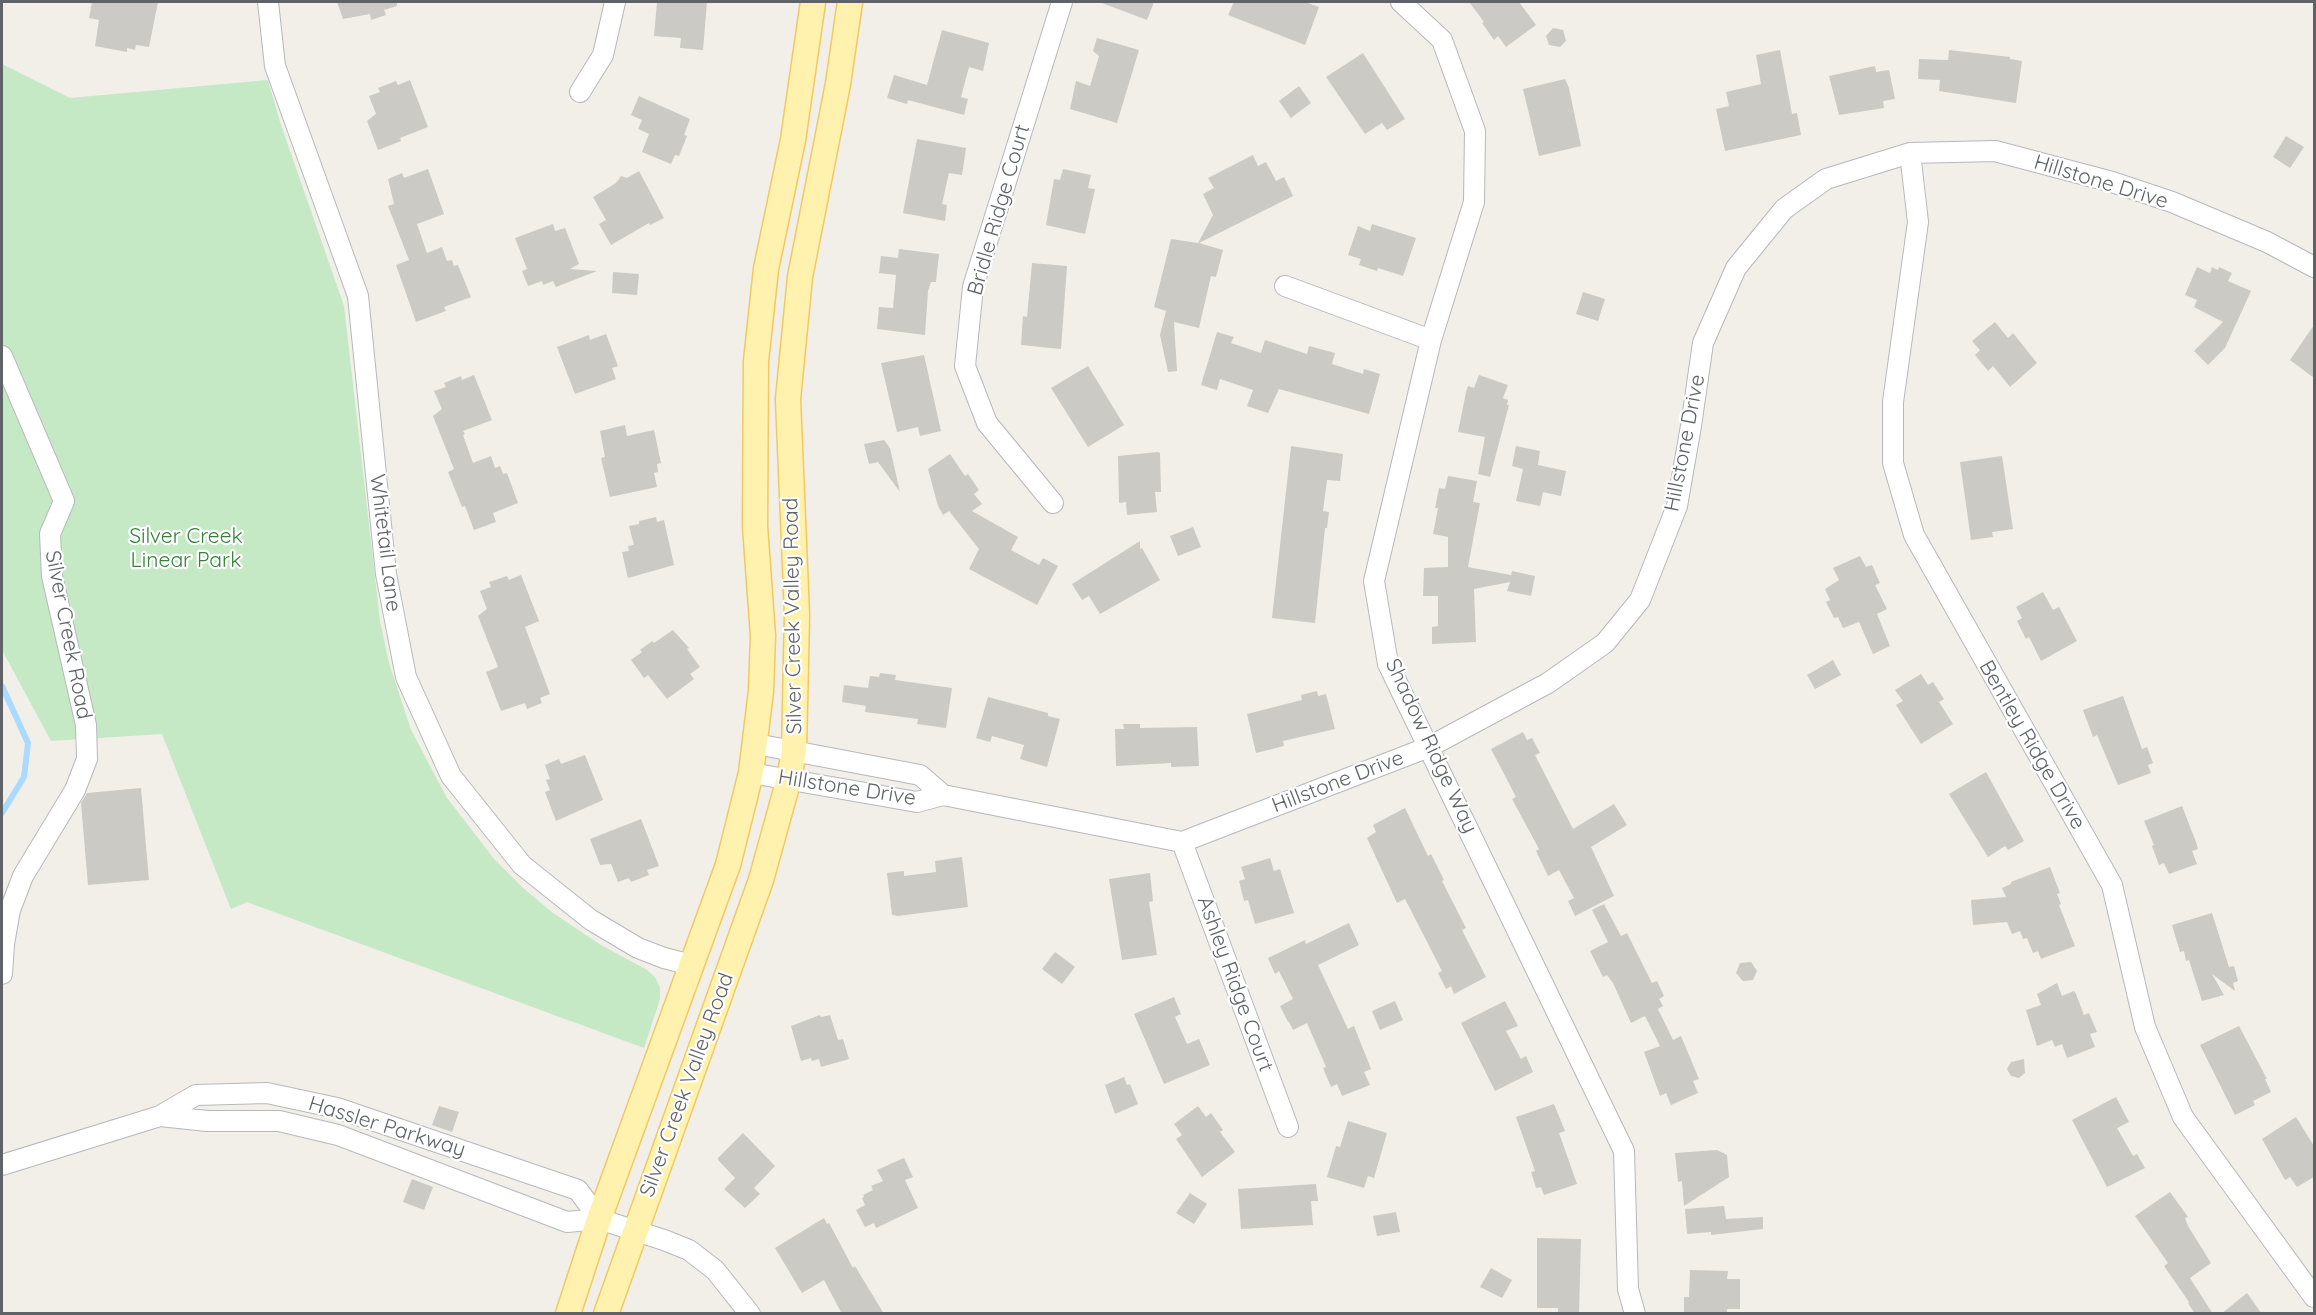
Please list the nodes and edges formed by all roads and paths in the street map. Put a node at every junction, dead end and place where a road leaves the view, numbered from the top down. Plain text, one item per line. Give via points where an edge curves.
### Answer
1 (268, 2) edge
2 (615, 2) edge
3 (813, 2) edge
4 (850, 2) edge
5 (1062, 2) edge
6 (1401, 2) edge
7 (580, 92) dead end
8 (1910, 153) junction
9 (2314, 267) edge
10 (1285, 286) dead end
11 (1431, 340) junction
12 (2, 356) edge
13 (1053, 503) dead end
14 (756, 744) junction
15 (1429, 747) junction
16 (794, 751) junction
17 (751, 772) junction
18 (789, 779) junction
19 (943, 795) junction
20 (1182, 842) junction
21 (692, 965) junction
22 (2, 974) edge
23 (160, 1116) junction
24 (1288, 1127) dead end
25 (11, 1162) edge
26 (599, 1219) junction
27 (634, 1231) junction
28 (2314, 1297) edge
29 (568, 1314) edge
30 (606, 1314) edge
31 (750, 1314) edge
32 (1635, 1314) edge

1 - 21 street, Whitetail Lane via 275,66 358,296 386,574 406,677 451,776 522,865 591,921 639,948
2 - 7 street via 603,55
3 - 14 main road, Silver Creek Valley Road via 793,140 766,270 756,361 755,526 763,636
4 - 16 main road, Silver Creek Valley Road via 800,277 788,399 797,615
5 - 13 street, Bridle Ridge Court via 973,287 965,366 987,423
6 - 11 street, Shadow Ridge Way via 1442,40 1475,131 1474,202
8 - 9 street, Hillstone Drive via 1995,151 2112,182 2172,202
8 - 15 street, Hillstone Drive via 1826,179 1784,209 1736,268 1703,343 1677,506 1641,600 1605,643 1548,682
8 - 28 street, Bentley Ridge Drive via 1918,222 1893,402 1893,463 1914,535 2112,885 2145,1027 2183,1117
10 - 11 street
11 - 15 street, Shadow Ridge Way via 1374,581 1388,664
12 - 22 street, Silver Creek Road via 64,501 50,534 52,576 86,725 87,759 75,790 23,876 10,910
14 - 16 street, Hillstone Drive
14 - 17 main road, Silver Creek Valley Road
15 - 20 street, Hillstone Drive
15 - 32 street, Shadow Ridge Way via 1624,1151 1628,1289
16 - 18 main road, Silver Creek Valley Road
16 - 19 street, Hillstone Drive via 921,775
17 - 18 street, Hillstone Drive
17 - 21 main road, Silver Creek Valley Road via 728,865
18 - 19 street, Hillstone Drive via 917,802
18 - 27 main road, Silver Creek Valley Road via 761,880
19 - 20 street, Hillstone Drive
20 - 24 street, Ashley Ridge Court
21 - 26 main road, Silver Creek Valley Road
23 - 25 street, Hassler Parkway
23 - 26 street, Hassler Parkway via 207,1121 279,1121 338,1135 567,1222
23 - 26 street, Hassler Parkway via 196,1095 267,1093 338,1108 578,1190
26 - 27 street, Hassler Parkway
26 - 29 main road, Silver Creek Valley Road
27 - 30 main road, Silver Creek Valley Road
27 - 31 street, Hassler Parkway via 688,1250 715,1270

